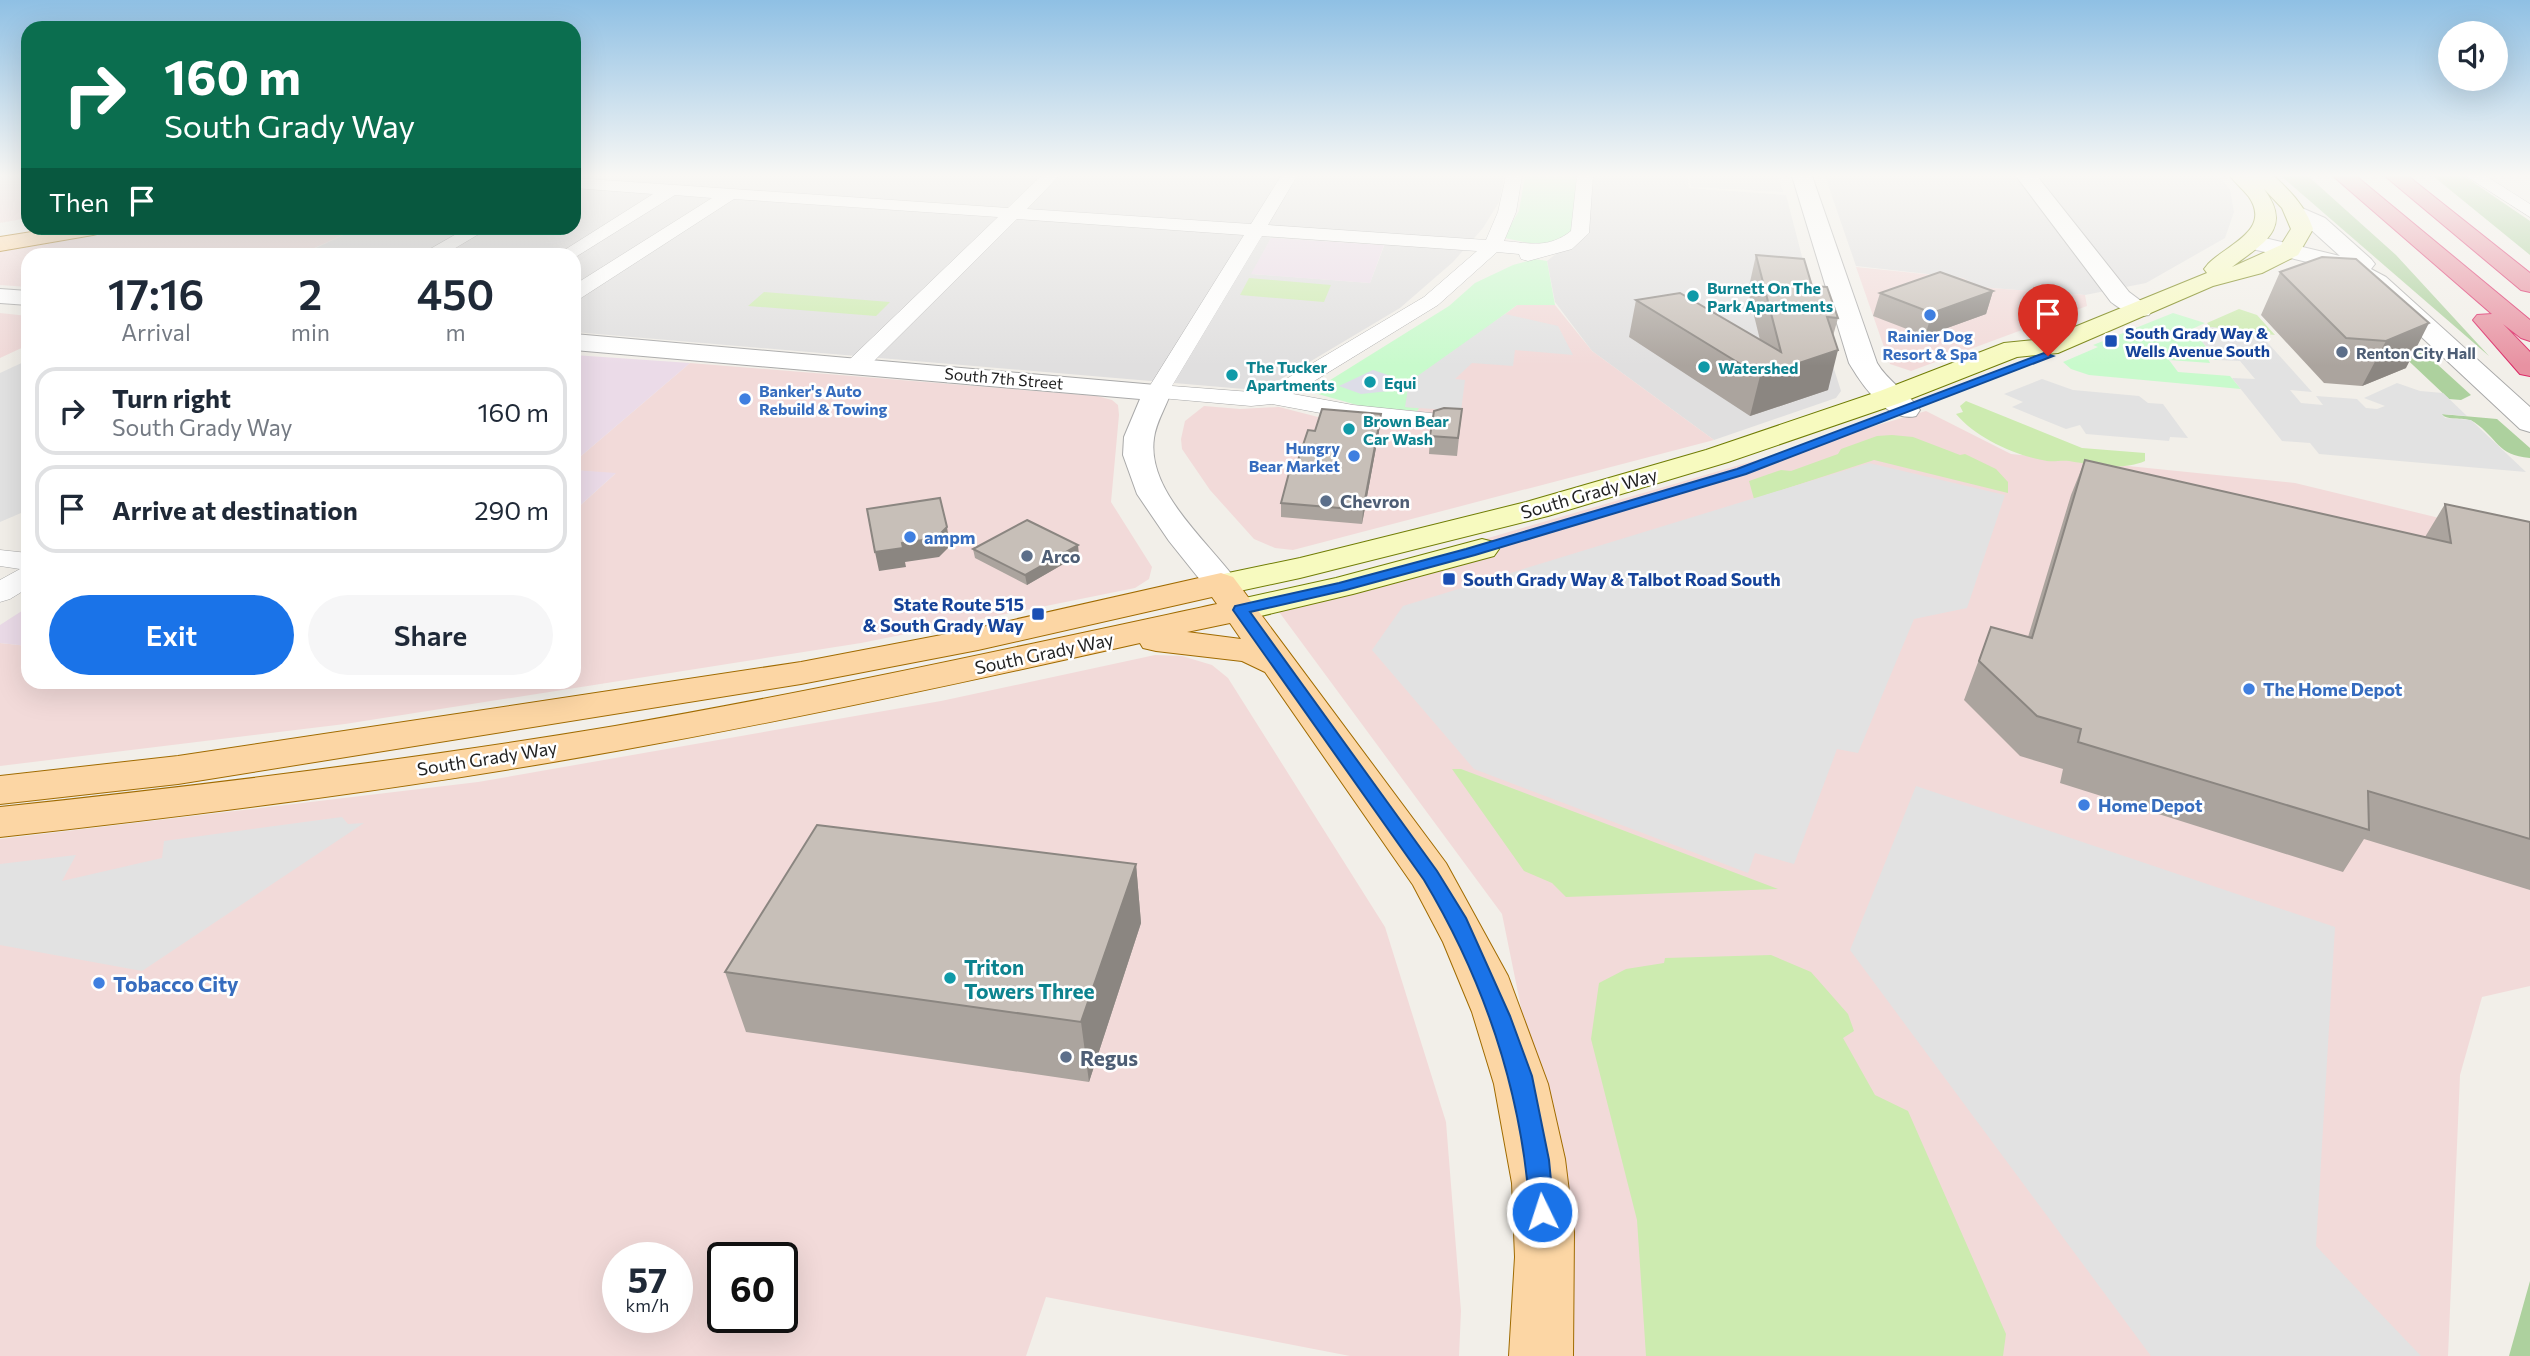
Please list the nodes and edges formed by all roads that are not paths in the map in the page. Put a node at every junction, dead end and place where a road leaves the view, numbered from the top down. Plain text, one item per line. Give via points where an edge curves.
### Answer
1 (27, 239) edge
2 (459, 239) edge
3 (660, 239) edge
4 (985, 239) edge
5 (1250, 239) edge
6 (1393, 239) edge
7 (1496, 239) edge
8 (1572, 239) edge
9 (1823, 239) edge
10 (2075, 239) edge
11 (2254, 239) edge
12 (2296, 239) edge
13 (2336, 239) edge
14 (2417, 239) edge
15 (2473, 239) edge
16 (2252, 242) junction
17 (0, 244) edge
18 (1493, 246) junction
19 (442, 248) edge
20 (1547, 250) junction
21 (2290, 250) junction
22 (2433, 253) junction
23 (1466, 272) junction
24 (2205, 281) junction
25 (2378, 282) junction
26 (2530, 285) edge
27 (581, 290) edge
28 (0, 296) edge
29 (21, 298) edge
30 (2140, 310) junction
31 (2530, 333) edge
32 (581, 343) edge
33 (857, 365) junction
34 (2530, 368) edge
35 (1272, 397) junction
36 (1898, 403) junction
37 (1152, 404) junction
38 (1432, 419) edge
39 (2530, 423) edge
40 (0, 558) edge
41 (21, 560) edge
42 (21, 580) edge
43 (0, 593) edge
44 (1231, 597) junction
45 (1112, 638) junction
46 (886, 657) junction
47 (1282, 666) junction
48 (862, 692) junction
49 (643, 699) junction
50 (475, 725) junction
51 (454, 763) junction
52 (311, 784) junction
53 (0, 790) edge
54 (0, 822) edge
55 (1541, 1356) edge

1 - 17 main road
2 - 19 street
3 - 27 street
4 - 33 street
5 - 37 street
6 - 18 street
7 - 18 street
8 - 20 street
9 - 36 street via 1863,363 1872,379
10 - 30 street via 2120,297
11 - 16 main road
12 - 21 main road
13 - 25 street
14 - 22 highway
15 - 26 highway
16 - 21 street
16 - 24 main road, South Grady Way via 2225,258
18 - 20 street
18 - 23 street
20 - 23 street
21 - 24 main road, South Grady Way via 2254,268
21 - 25 street via 2345,264
22 - 31 highway
22 - 34 highway
23 - 35 street via 1431,301
24 - 30 main road, South Grady Way
25 - 39 street
28 - 29 street
30 - 36 main road, South Grady Way via 2049,347 2013,349
32 - 33 street, South 7th Street
33 - 37 street, South 7th Street via 1084,385
35 - 37 street
35 - 38 street via 1353,412
36 - 44 main road, South Grady Way via 1754,467 1471,552 1341,587
37 - 44 street via 1138,439 1140,467 1153,497
40 - 41 street
42 - 43 street
44 - 45 main road, South Grady Way
44 - 46 main road, South Grady Way
44 - 47 main road
45 - 47 main road via 1251,651
45 - 48 main road, South Grady Way
46 - 48 main road
46 - 49 main road, South Grady Way
47 - 55 main road via 1457,918 1500,1016 1521,1076 1538,1160 1544,1238
48 - 51 main road, South Grady Way via 630,736
49 - 50 main road, South Grady Way
49 - 51 main road via 620,718 506,736
50 - 52 main road via 446,743 343,764
50 - 53 main road, South Grady Way via 178,770
51 - 52 main road, South Grady Way
52 - 54 main road, South Grady Way

